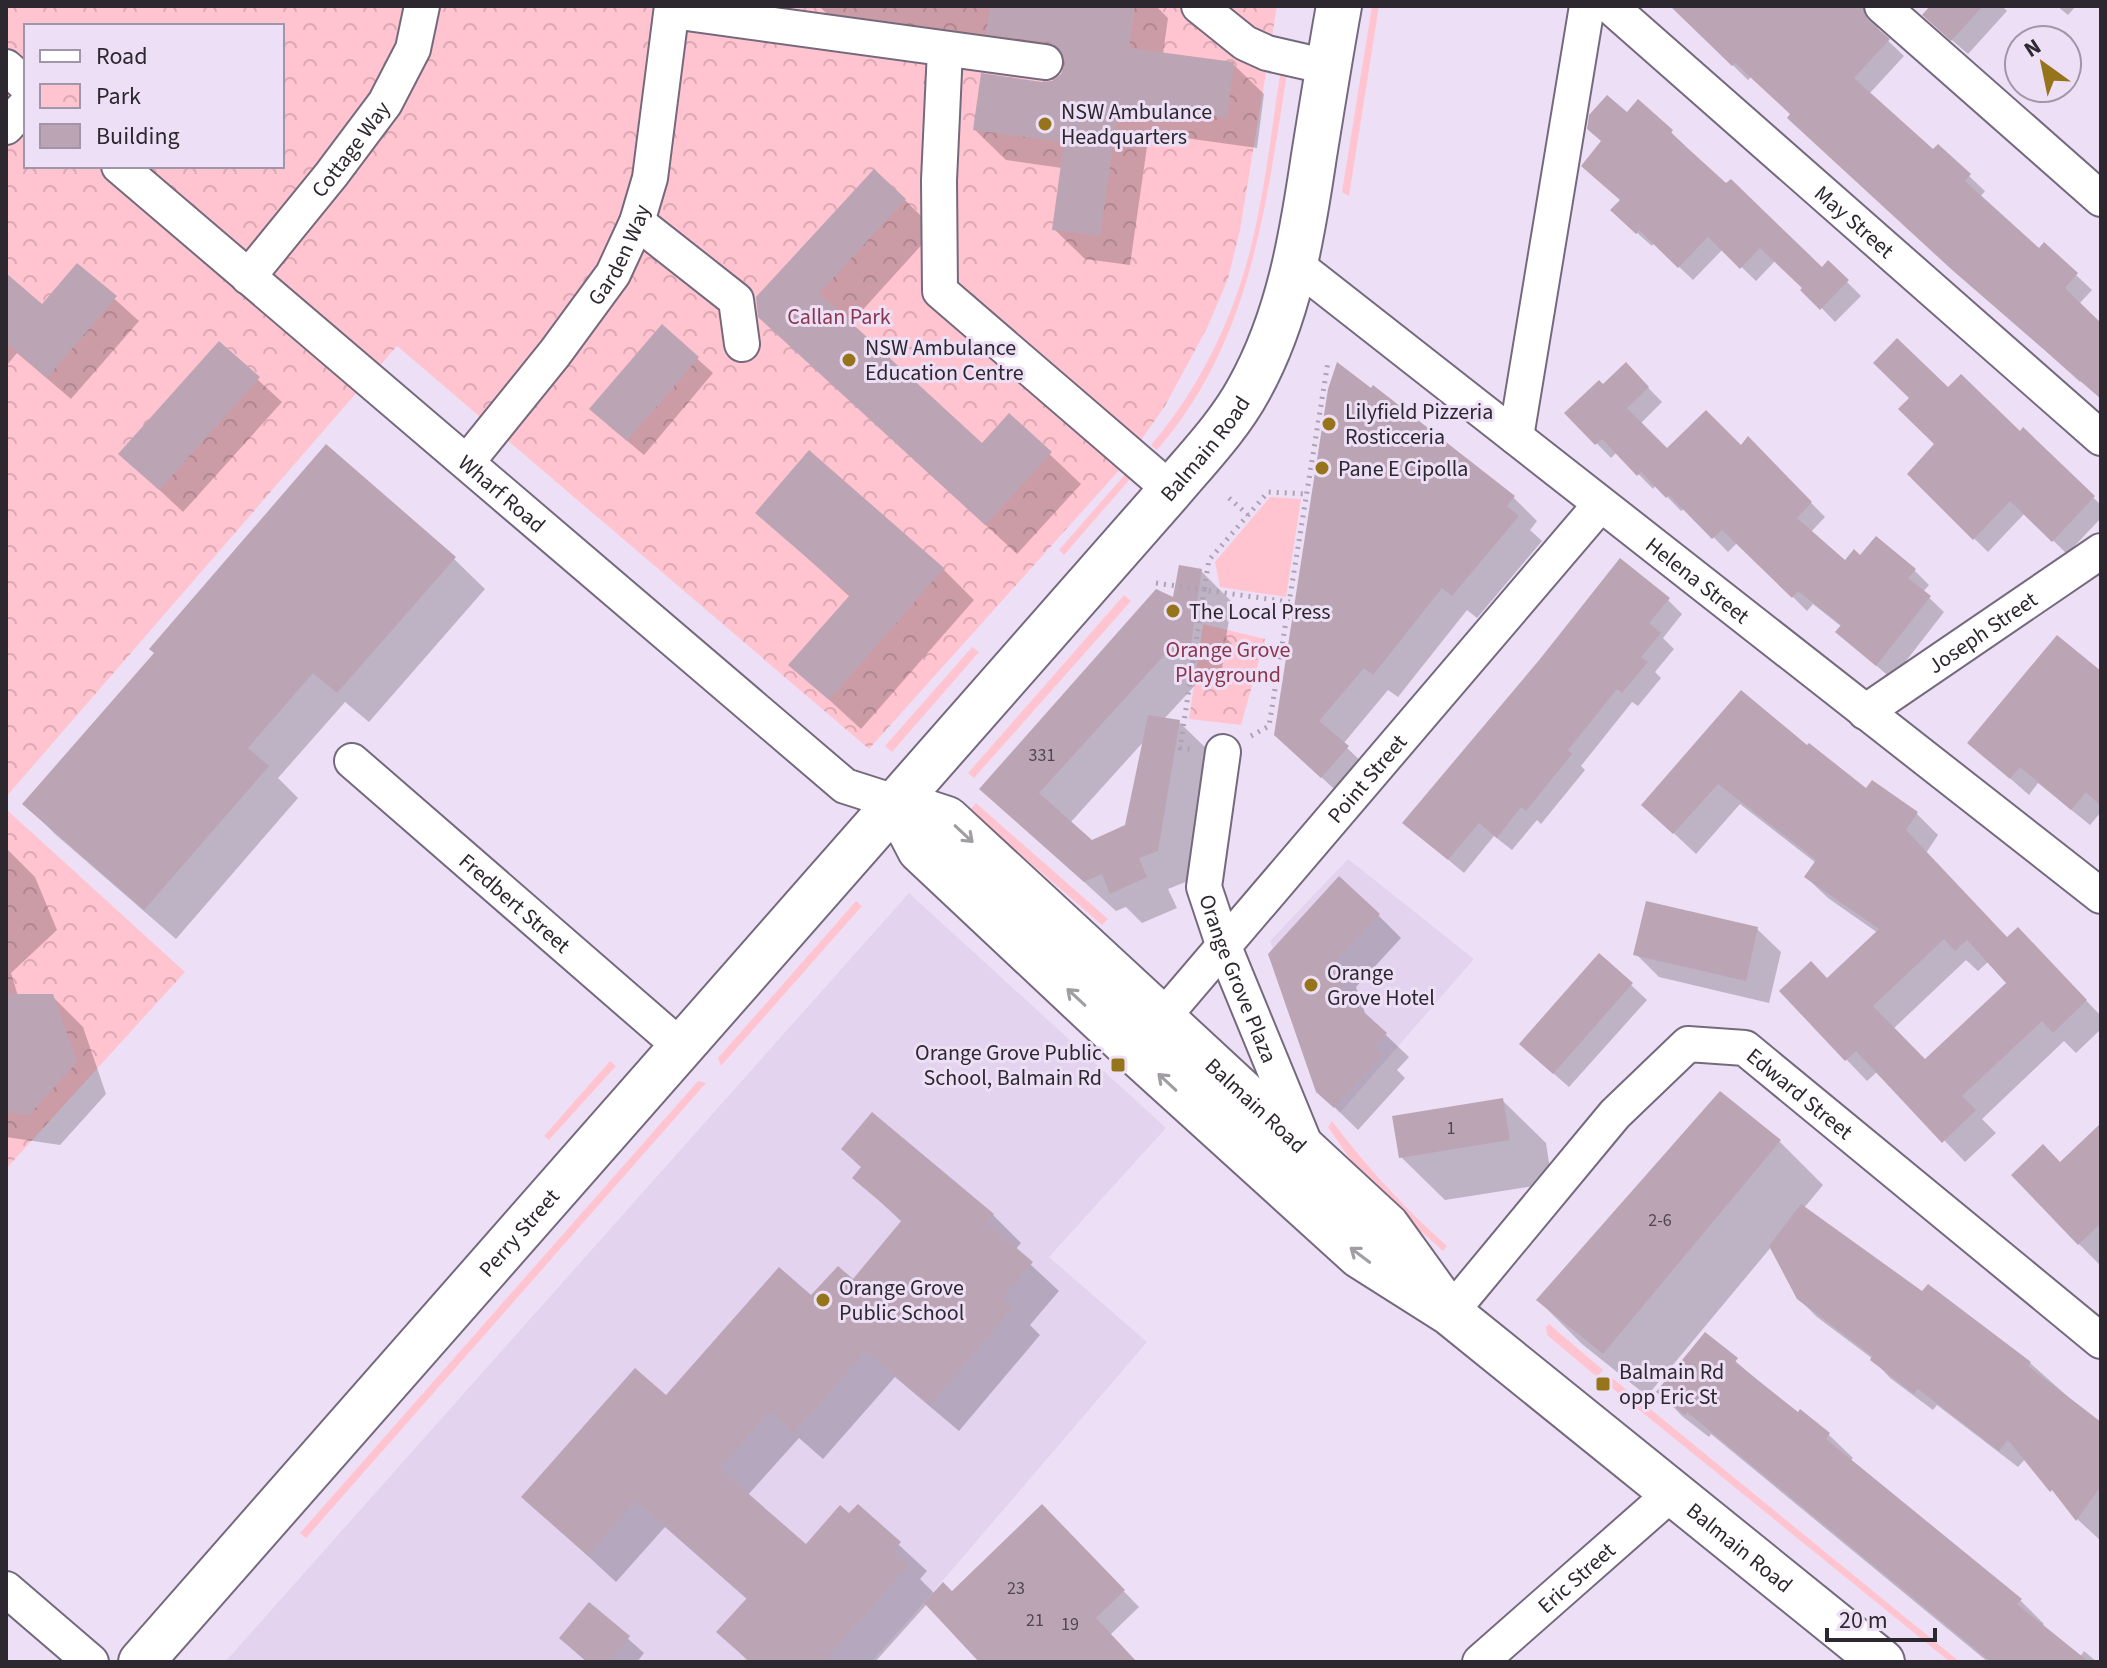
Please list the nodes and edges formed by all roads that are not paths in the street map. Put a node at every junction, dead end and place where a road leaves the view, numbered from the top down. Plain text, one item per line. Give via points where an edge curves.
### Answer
1 (422, 6) edge
2 (1199, 6) edge
3 (1339, 6) edge
4 (1587, 6) edge
5 (1610, 6) edge
6 (1882, 6) edge
7 (672, 9) edge
8 (945, 50) junction
9 (1045, 62) dead end
10 (6, 67) edge
11 (1328, 67) junction
12 (24, 83) edge
13 (24, 107) edge
14 (6, 127) edge
15 (121, 168) edge
16 (2101, 199) edge
17 (637, 222) junction
18 (1295, 264) junction
19 (248, 277) junction
20 (742, 344) dead end
21 (1516, 437) junction
22 (2101, 438) edge
23 (467, 462) junction
24 (1171, 490) junction
25 (1600, 505) junction
26 (2101, 551) edge
27 (1865, 712) junction
28 (1223, 752) road end
29 (352, 761) dead end
30 (895, 802) junction
31 (2101, 896) edge
32 (1224, 947) junction
33 (1164, 1018) junction
34 (680, 1046) junction
35 (1133, 1050) junction
36 (1307, 1149) junction
37 (1450, 1313) junction
38 (2101, 1341) edge
39 (1673, 1492) junction
40 (6, 1589) edge
41 (91, 1662) edge
42 (141, 1662) edge
43 (1480, 1662) edge
44 (1882, 1662) edge

1 - 19 street, Cottage Way via 413,49 385,103
2 - 11 street via 1245,43
3 - 11 main road, Balmain Road
4 - 21 street
5 - 22 street, May Street
6 - 16 street
7 - 8 street
7 - 17 street, Garden Way via 650,178
8 - 9 street
8 - 24 street via 940,291
10 - 12 street
11 - 18 main road, Balmain Road
13 - 14 street
15 - 19 street, Wharf Road
17 - 20 street via 736,300
17 - 23 street, Garden Way via 613,274
18 - 21 street, Helena Street
18 - 24 main road, Balmain Road via 1284,310 1248,392
19 - 23 street, Wharf Road
21 - 25 street, Helena Street
23 - 30 street, Wharf Road via 845,786
24 - 30 main road, Balmain Road
25 - 27 street, Helena Street
25 - 32 street, Point Street
26 - 27 street, Joseph Street
27 - 31 street, Helena Street
28 - 32 street, Orange Grove Plaza via 1204,887
29 - 34 street, Fredbert Street
30 -> 33 main road, Balmain Road via 947,819
30 - 34 main road, Perry Street
35 -> 30 main road, Balmain Road via 920,850
32 - 33 street, Point Street
32 - 36 street, Orange Grove Plaza
33 - 35 street, Point Street
33 - 36 main road, Balmain Road
34 - 42 main road, Perry Street
37 -> 35 main road, Balmain Road via 1360,1256
36 - 37 main road, Balmain Road via 1387,1226
37 - 38 street, Edward Street via 1615,1114 1688,1044 1745,1048
37 - 39 main road, Balmain Road
39 - 43 street, Eric Street
39 - 44 main road, Balmain Road
40 - 41 street

